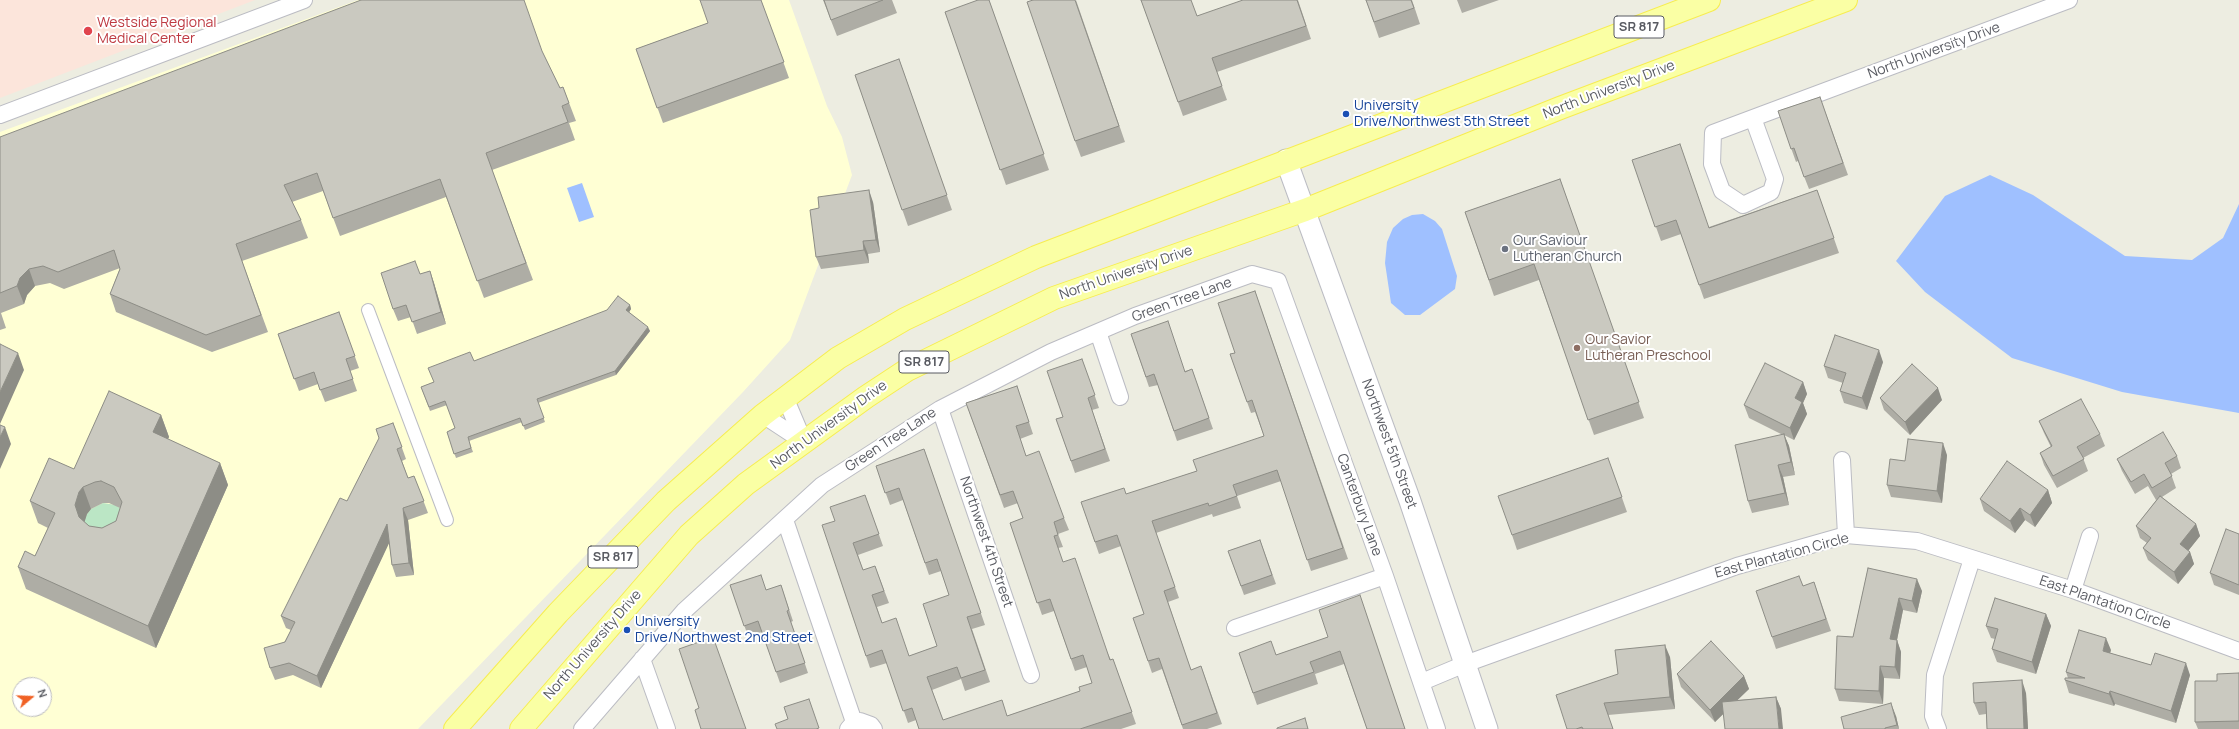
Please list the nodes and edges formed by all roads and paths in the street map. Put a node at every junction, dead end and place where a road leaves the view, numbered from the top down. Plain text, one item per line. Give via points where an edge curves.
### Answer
1 (304, 0) edge
2 (1709, 0) edge
3 (1846, 0) edge
4 (2069, 0) edge
5 (0, 115) edge
6 (1753, 118) junction
7 (1286, 160) junction
8 (1305, 210) junction
9 (1278, 281) joint
10 (368, 310) dead end
11 (1098, 332) junction
12 (1120, 397) dead end
13 (785, 398) junction
14 (940, 409) junction
15 (763, 415) junction
16 (804, 442) junction
17 (1842, 460) dead end
18 (447, 520) dead end
19 (784, 520) junction
20 (1846, 535) junction
21 (2090, 536) dead end
22 (1972, 558) junction
23 (1385, 576) junction
24 (2073, 590) junction
25 (1236, 628) dead end
26 (2239, 651) edge
27 (642, 659) junction
28 (1465, 664) junction
29 (1032, 675) dead end
30 (1422, 682) junction
31 (851, 726) edge
32 (455, 729) edge
33 (521, 729) edge
34 (582, 729) edge
35 (667, 729) edge
36 (874, 729) edge
37 (1437, 729) edge
38 (1487, 729) edge
39 (1938, 729) edge

1 - 5 street
2 - 7 main road, SR 817
3 - 8 main road, North University Drive / SR 817 via 1560,108
4 - 6 street, North University Drive
6 - 6 street, North University Drive via 1775,179 1771,192 1743,205 1722,191 1712,164 1713,133
7 - 8 street, Northwest 5th Street
7 - 13 main road, SR 817 via 1015,266 905,319 838,358
8 - 16 main road, North University Drive / SR 817 via 1054,298 907,370
8 - 28 street, Northwest 5th Street via 1410,501
9 - 11 street, Green Tree Lane via 1252,274
9 - 23 street, Canterbury Lane
10 - 18 street
11 - 12 street
11 - 14 street, Green Tree Lane via 1050,352
13 - 15 main road, SR 817
13 - 16 street
14 - 19 street, Green Tree Lane via 822,485
14 - 29 street, Northwest 4th Street
15 - 16 street
15 - 32 main road, SR 817 via 661,507 558,613
16 - 33 main road, North University Drive / SR 817 via 746,484 689,535
17 - 20 street
19 - 27 street, Green Tree Lane via 684,611
19 - 31 street
20 - 22 street, East Plantation Circle via 1917,542
20 - 28 street, East Plantation Circle via 1737,566
21 - 24 street
22 - 24 street, East Plantation Circle
22 - 39 street via 1935,675 1933,716
23 - 25 street
23 - 30 street, Canterbury Lane
24 - 26 street, East Plantation Circle
27 - 34 street, Green Tree Lane
27 - 35 street
28 - 30 street, East Plantation Circle
28 - 38 street, Northwest 5th Street
30 - 37 street, Canterbury Lane
31 - 36 street via 866,722

